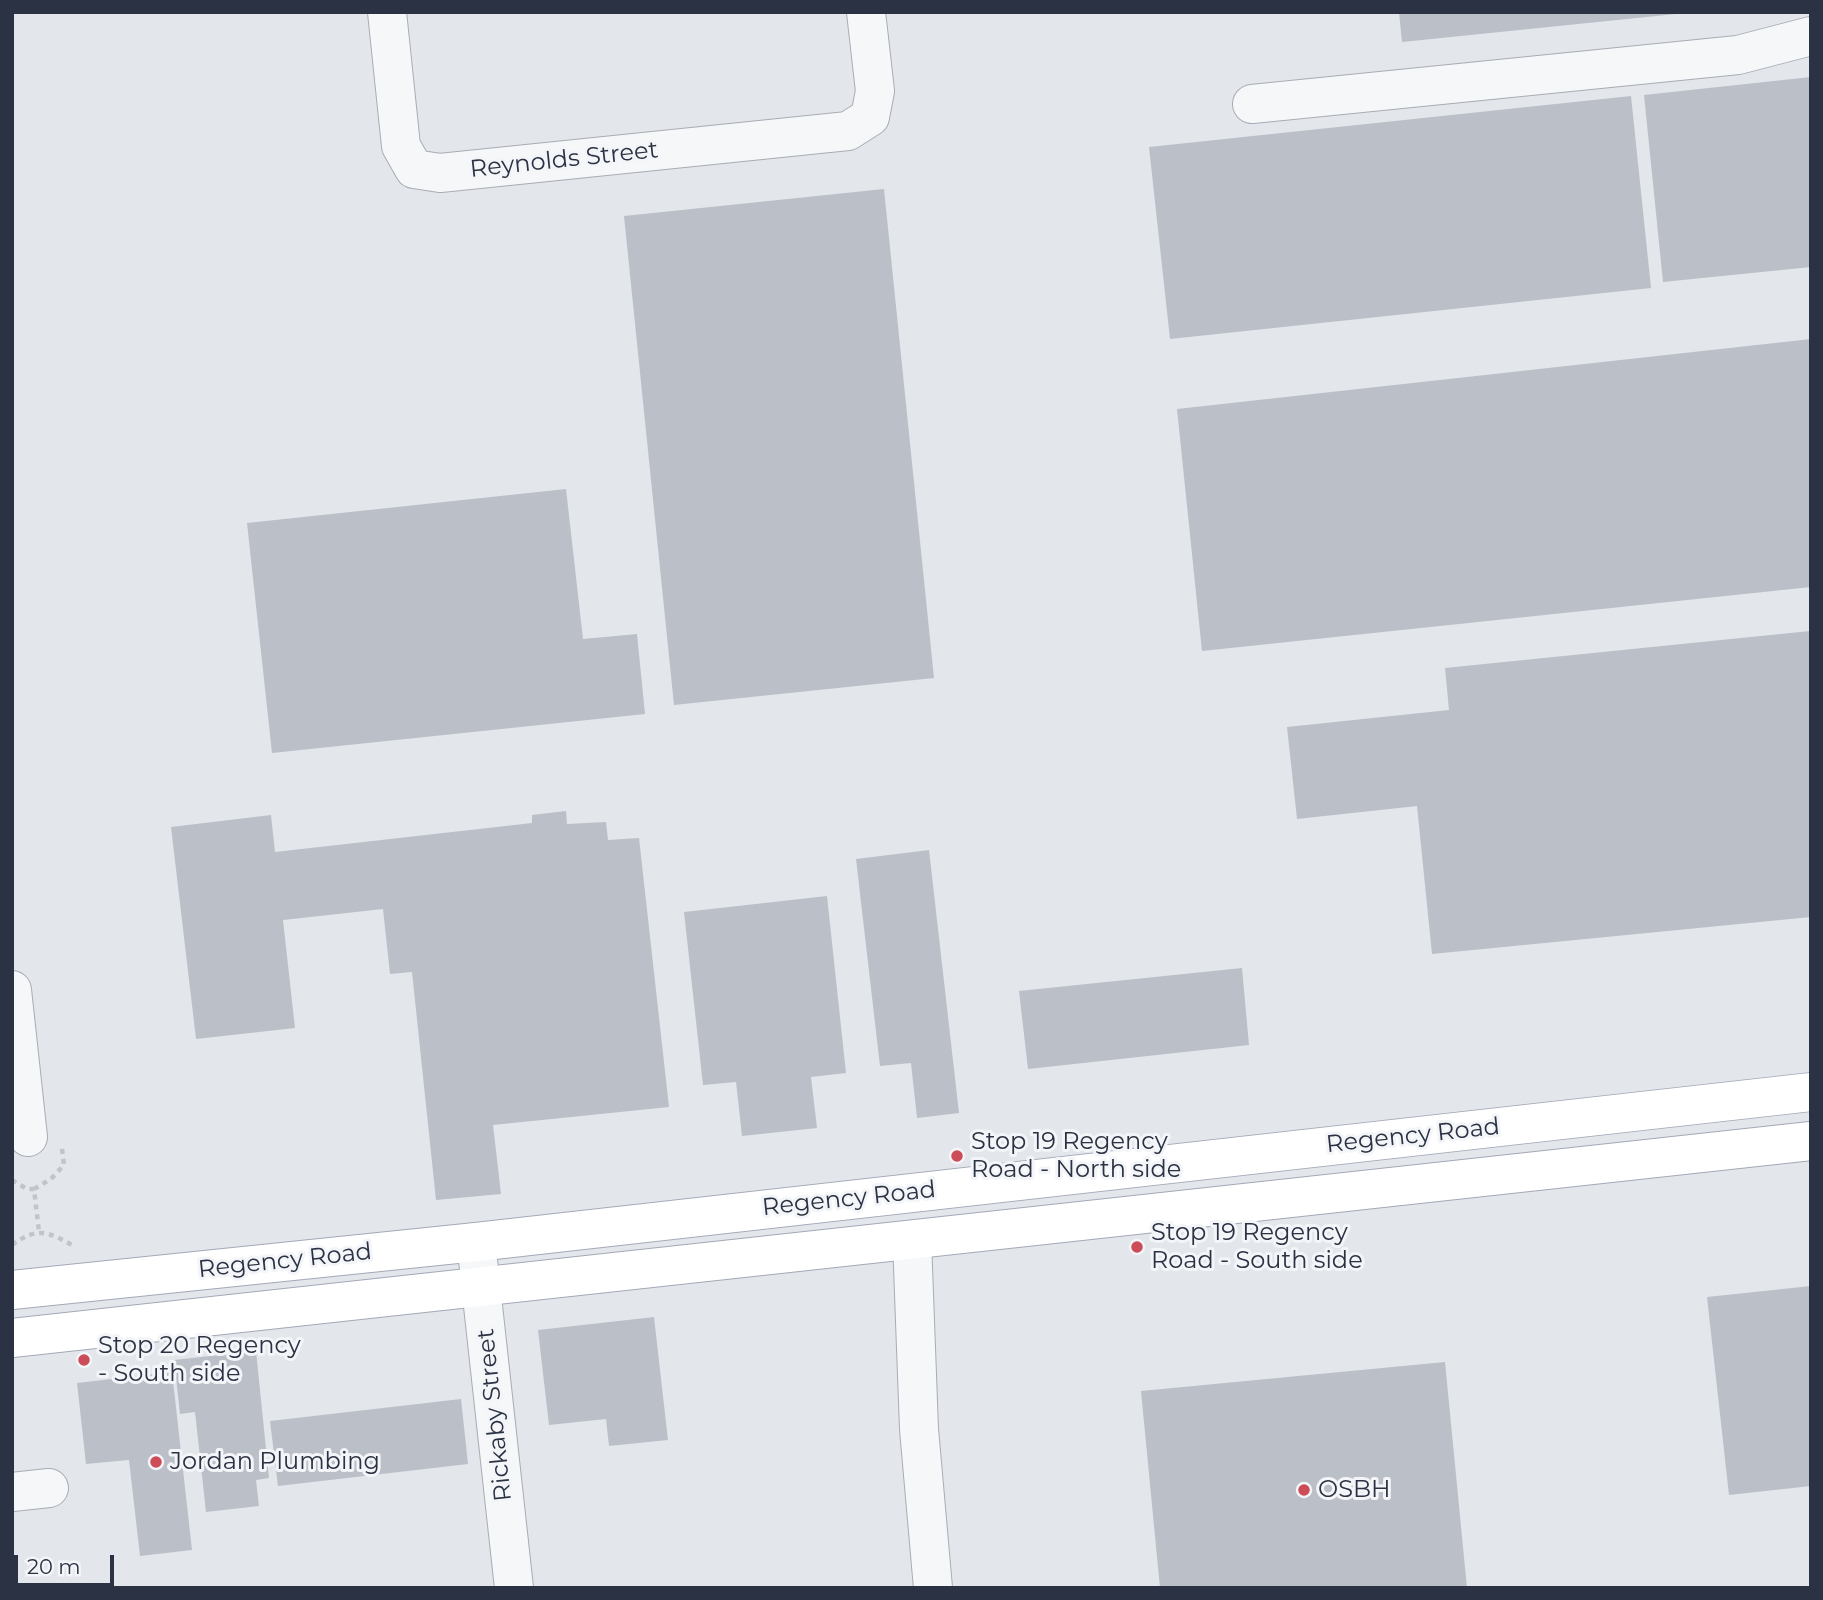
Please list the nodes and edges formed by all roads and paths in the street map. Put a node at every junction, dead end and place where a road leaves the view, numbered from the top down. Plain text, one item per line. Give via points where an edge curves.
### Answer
1 (387, 12) edge
2 (866, 12) edge
3 (1811, 36) edge
4 (1252, 104) dead end
5 (12, 990) edge
6 (1811, 1092) edge
7 (28, 1138) dead end
8 (1811, 1141) edge
9 (12, 1180) edge
10 (39, 1232) junction
11 (912, 1240) junction
12 (475, 1242) junction
13 (12, 1245) edge
14 (84, 1252) dead end
15 (481, 1285) junction
16 (12, 1290) edge
17 (12, 1338) edge
18 (49, 1488) dead end
19 (12, 1492) edge
20 (514, 1588) edge
21 (933, 1588) edge

1 - 2 street, Reynolds Street via 401,146 414,169 440,173 848,131 870,117 875,90
3 - 4 street via 1738,55
5 - 7 street
6 - 12 main road, Regency Road
8 - 11 main road, Regency Road
9 - 10 path via 34,1189
10 - 13 path
10 - 14 path
11 - 15 main road, Regency Road
11 - 21 street via 919,1429
12 - 15 street, Rickaby Street
12 - 16 main road, Regency Road
15 - 17 main road, Regency Road
15 - 20 street, Rickaby Street
18 - 19 street

